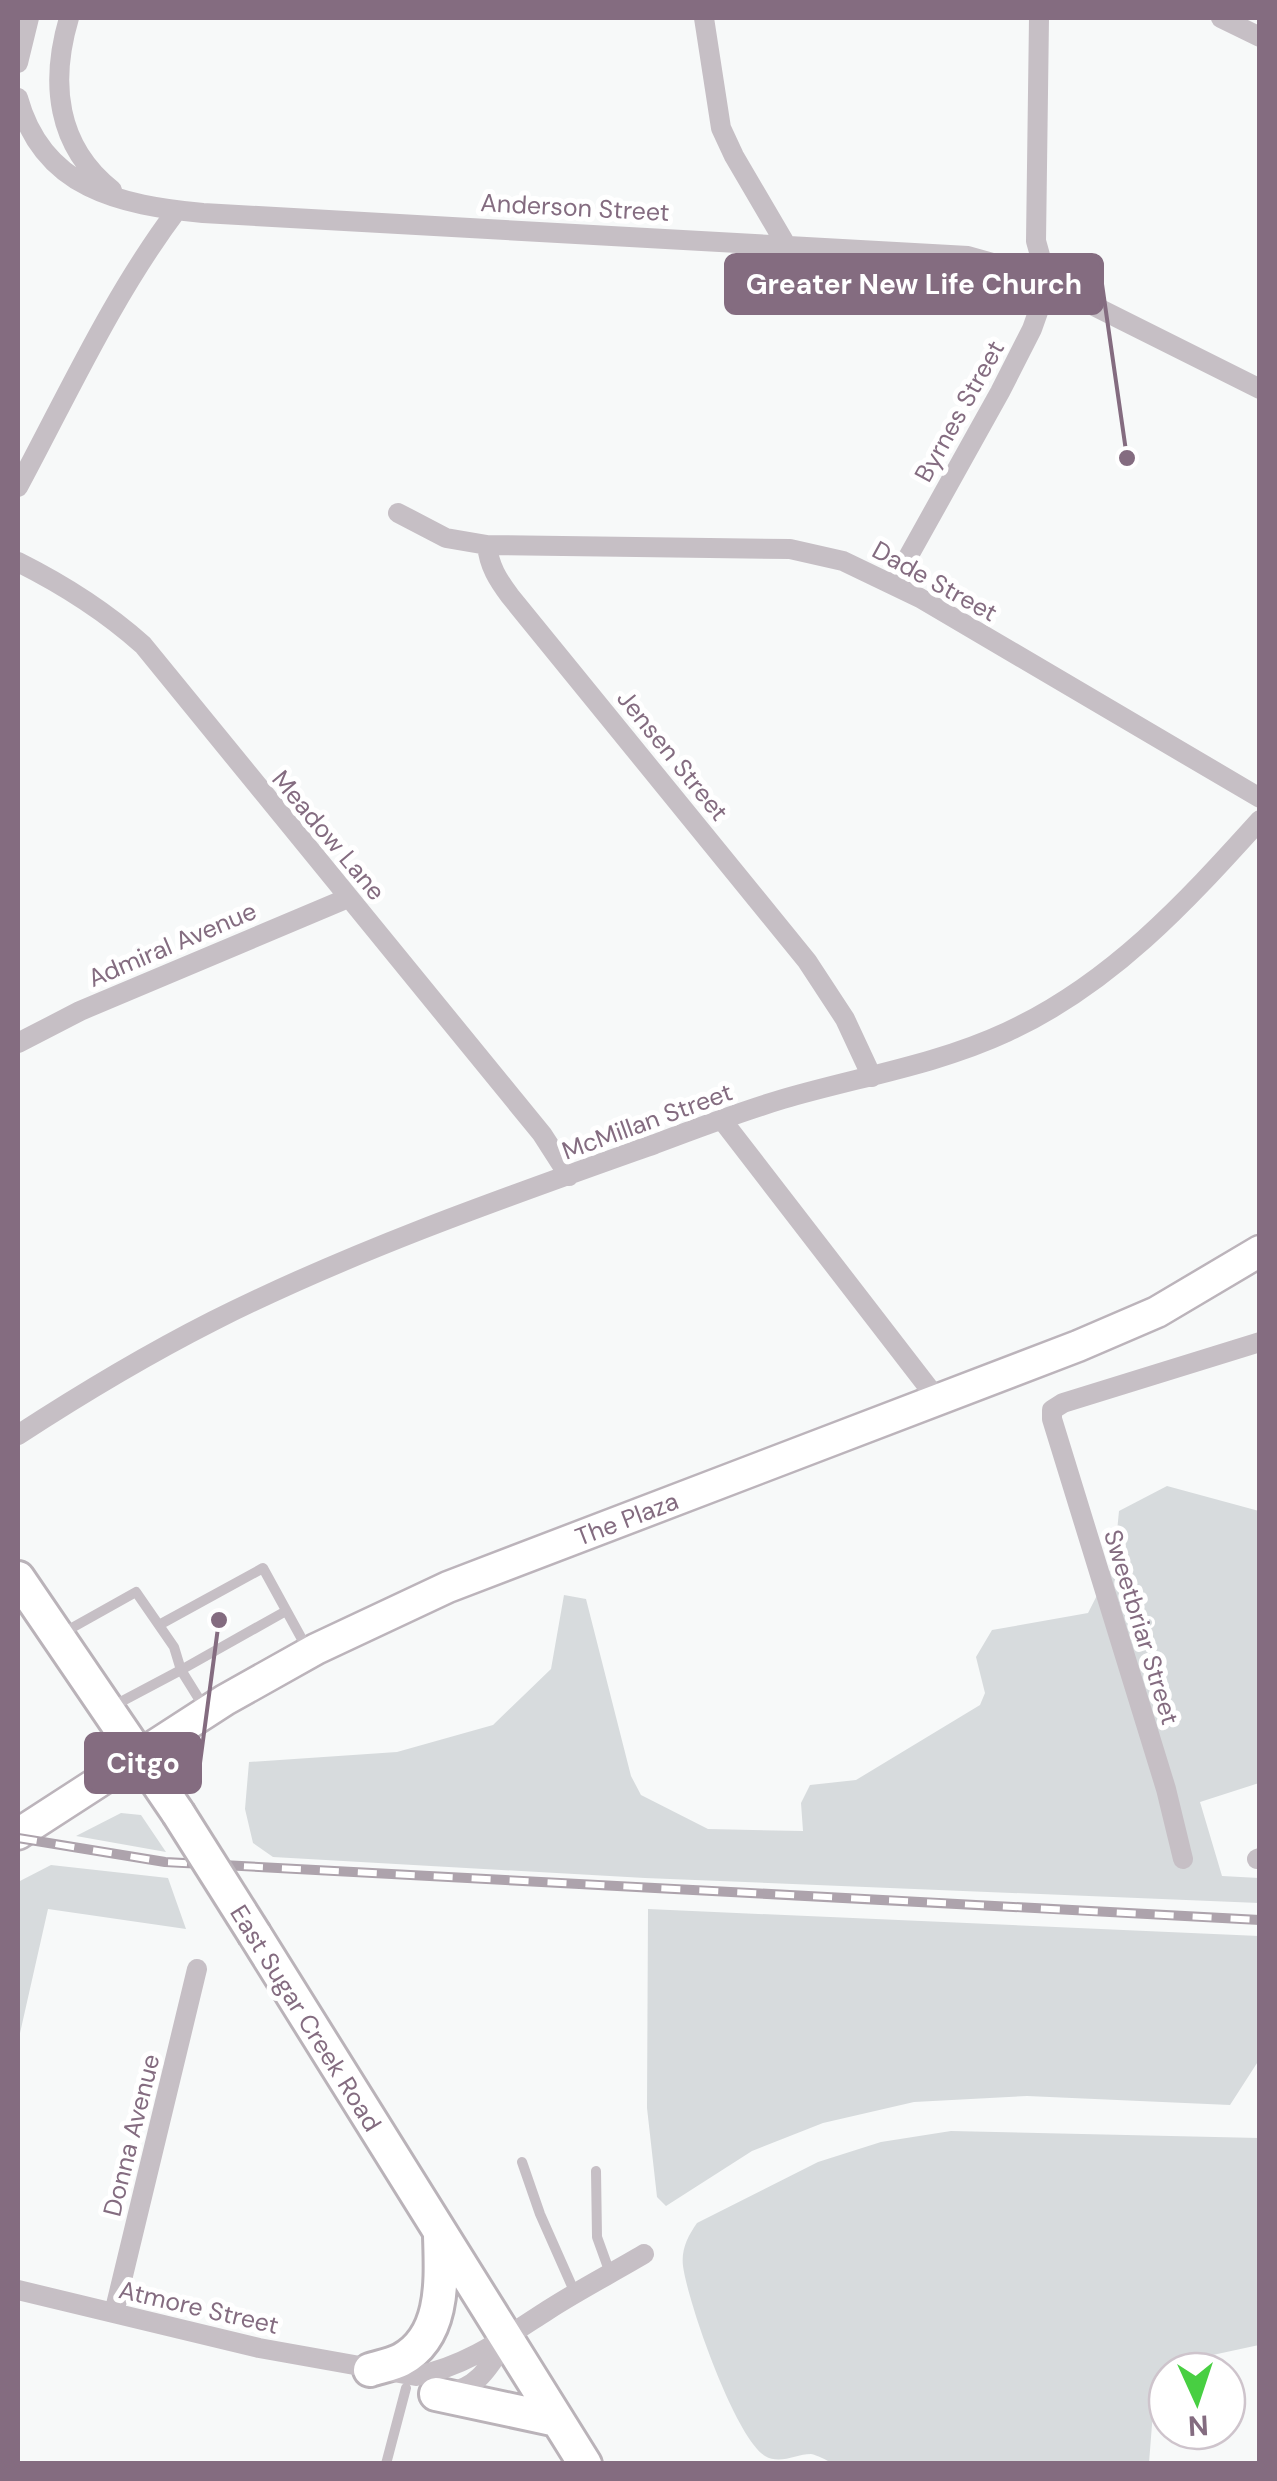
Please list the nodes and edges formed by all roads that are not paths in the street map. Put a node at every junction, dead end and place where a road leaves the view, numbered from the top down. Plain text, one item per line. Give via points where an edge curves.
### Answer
1 (29, 18) edge
2 (69, 18) edge
3 (704, 18) edge
4 (1039, 18) edge
5 (1221, 18) edge
6 (1260, 36) edge
7 (18, 62) edge
8 (18, 98) edge
9 (135, 204) junction
10 (177, 210) junction
11 (784, 244) junction
12 (1048, 284) junction
13 (1260, 388) edge
14 (18, 487) edge
15 (398, 513) dead end
16 (486, 545) junction
17 (18, 562) edge
18 (894, 584) junction
19 (1260, 798) edge
20 (1260, 820) edge
21 (348, 898) junction
22 (18, 1043) edge
23 (872, 1077) junction
24 (722, 1120) junction
25 (568, 1176) junction
26 (1260, 1251) edge
27 (1260, 1342) edge
28 (938, 1400) junction
29 (18, 1436) edge
30 (22, 1596) edge
31 (286, 1610) junction
32 (159, 1624) junction
33 (58, 1636) junction
34 (310, 1652) junction
35 (181, 1670) junction
36 (108, 1708) junction
37 (207, 1712) junction
38 (142, 1756) junction
39 (18, 1834) edge
40 (1184, 1859) dead end
41 (197, 1968) dead end
42 (522, 2162) dead end
43 (596, 2171) dead end
44 (440, 2235) junction
45 (644, 2254) dead end
46 (610, 2274) junction
47 (18, 2290) edge
48 (576, 2294) junction
49 (114, 2313) junction
50 (506, 2340) junction
51 (370, 2370) junction
52 (421, 2391) junction
53 (557, 2420) junction
54 (386, 2464) edge
55 (585, 2464) edge

1 - 7 street
2 - 9 street via 58,73 61,114 80,158
3 - 11 street via 721,128
4 - 12 street via 1036,241
5 - 6 street
8 - 9 street, Anderson Street via 32,133 58,166 97,193
9 - 10 street, Anderson Street
10 - 11 street, Anderson Street
10 - 14 street via 152,243
11 - 12 street, Anderson Street via 968,256
12 - 13 street, Anderson Street
12 - 18 street, Byrnes Street via 1032,330
15 - 16 street via 446,538
16 - 18 street, Dade Street via 796,549 843,560
16 - 23 street, Jensen Street via 496,578 807,961
17 - 21 street, Meadow Lane via 113,618 143,646
18 - 19 street, Dade Street
20 - 23 street, McMillan Street via 1151,936 1066,1000 978,1045
21 - 22 street, Admiral Avenue via 80,1010
21 - 25 street, Meadow Lane via 542,1134
23 - 24 street, McMillan Street
24 - 25 street, McMillan Street
24 - 28 street
25 - 29 street, McMillan Street via 260,1298
26 - 28 main road, The Plaza via 1157,1312
27 - 40 street, Sweetbriar Street via 1052,1410
28 - 34 main road, The Plaza via 448,1587
30 - 33 main road, East Sugar Creek Road
31 - 32 lane via 262,1568
31 - 34 lane
31 - 35 lane
32 - 33 lane via 136,1592
32 - 35 lane
33 - 36 main road, East Sugar Creek Road
34 - 37 main road, The Plaza
35 - 36 lane
35 - 37 lane
36 - 38 main road, East Sugar Creek Road
37 - 38 main road, The Plaza
38 - 39 main road, The Plaza
38 - 44 main road, East Sugar Creek Road, bridge
41 - 49 street, Donna Avenue
42 - 48 lane
43 - 46 lane via 598,2237
44 - 50 main road, East Sugar Creek Road
44 - 51 main road via 434,2319 402,2359
45 - 46 street, Atmore Street
46 - 48 street, Atmore Street
47 - 49 street, Atmore Street
48 - 50 street, Atmore Street
49 - 51 street, Atmore Street
50 - 51 street, Atmore Street via 439,2372
50 - 52 street, Atmore Street via 474,2384 460,2391
50 - 53 main road, East Sugar Creek Road
51 - 52 street, Atmore Street
52 - 53 main road
52 - 54 lane
53 - 55 main road, East Sugar Creek Road

